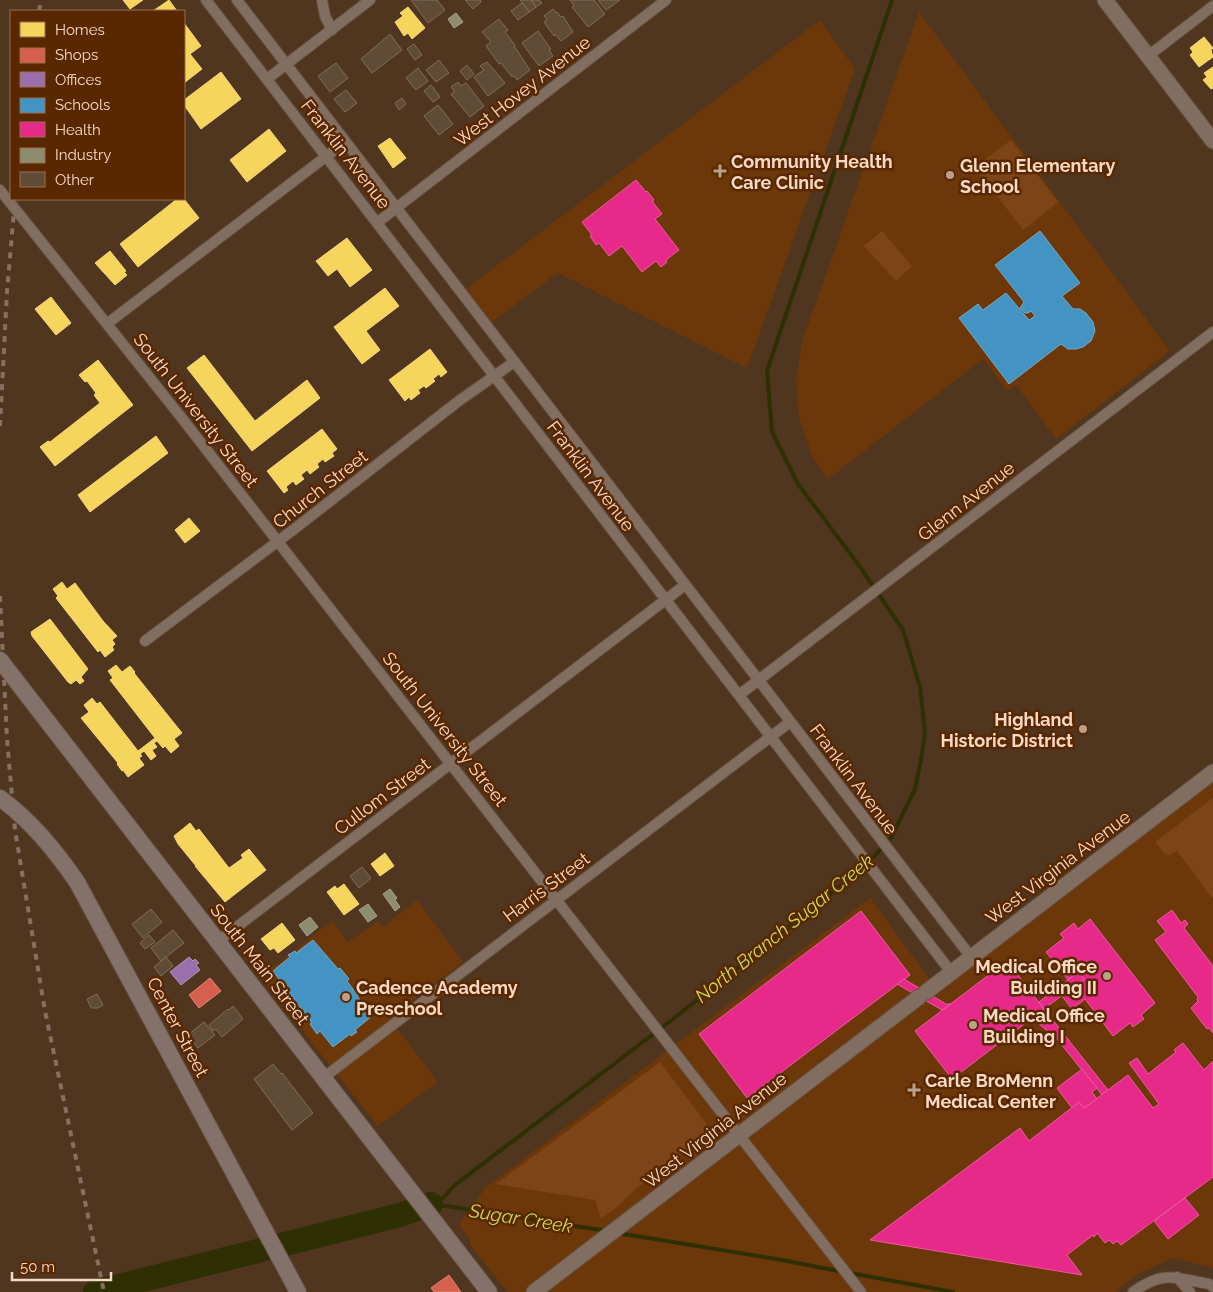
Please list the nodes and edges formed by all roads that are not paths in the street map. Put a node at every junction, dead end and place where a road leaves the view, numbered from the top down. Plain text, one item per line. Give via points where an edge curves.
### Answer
1 (206, 0) edge
2 (237, 0) edge
3 (322, 0) edge
4 (370, 0) edge
5 (666, 0) edge
6 (1105, 0) edge
7 (1213, 6) edge
8 (332, 30) junction
9 (1148, 56) junction
10 (286, 65) junction
11 (267, 79) junction
12 (1213, 141) edge
13 (345, 142) junction
14 (327, 158) junction
15 (0, 190) edge
16 (397, 207) junction
17 (378, 222) junction
18 (108, 323) junction
19 (1213, 332) edge
20 (514, 362) junction
21 (494, 375) junction
22 (278, 542) junction
23 (685, 585) junction
24 (665, 600) junction
25 (145, 641) dead end
26 (0, 660) edge
27 (759, 681) junction
28 (739, 695) junction
29 (790, 722) junction
30 (770, 737) junction
31 (451, 763) junction
32 (1213, 772) edge
33 (0, 798) edge
34 (557, 899) junction
35 (218, 942) junction
36 (971, 957) junction
37 (951, 972) junction
38 (322, 1078) junction
39 (739, 1134) junction
40 (1177, 1277) junction
41 (1211, 1286) edge
42 (860, 1290) edge
43 (1188, 1290) edge
44 (298, 1292) edge
45 (489, 1292) edge
46 (534, 1292) edge
47 (1134, 1292) edge

1 - 11 street, Franklin Avenue
2 - 10 street, Franklin Avenue
3 - 8 street
4 - 8 street
5 - 16 street, West Hovey Avenue
6 - 9 street
7 - 9 street
8 - 10 street
9 - 12 street
10 - 11 street
10 - 13 street, Franklin Avenue
11 - 14 street, Franklin Avenue
13 - 14 street
13 - 16 street, Franklin Avenue
14 - 17 street, Franklin Avenue
14 - 18 street
15 - 18 street, South University Street
16 - 17 street, West Hovey Avenue
16 - 20 street, Franklin Avenue
17 - 21 street, Franklin Avenue
18 - 22 street, South University Street
19 - 27 street, Glenn Avenue
20 - 21 street, Church Street
20 - 23 street, Franklin Avenue
21 - 22 street, Church Street
21 - 24 street, Franklin Avenue
22 - 25 street, Church Street
22 - 31 street, South University Street
23 - 24 street, Cullom Street
23 - 27 street, Franklin Avenue
24 - 28 street, Franklin Avenue
24 - 31 street, Cullom Street
26 - 35 main road, South Main Street
27 - 28 street, Glenn Avenue
27 - 29 street, Franklin Avenue
28 - 30 street, Franklin Avenue
29 - 30 street, Harris Street
29 - 36 street, Franklin Avenue
30 - 34 street, Harris Street
30 - 37 street, Franklin Avenue
31 - 34 street, South University Street
31 - 35 street, Cullom Street
32 - 36 street, West Virginia Avenue
33 - 44 main road, Center Street via 46,839 77,882
34 - 38 street, Harris Street
34 - 39 street, South University Street
35 - 38 main road, South Main Street
36 - 37 street, West Virginia Avenue
37 - 39 street, West Virginia Avenue
38 - 45 main road, South Main Street
39 - 42 street, South University Street
39 - 46 street, West Virginia Avenue
40 - 41 street
40 - 43 street
40 - 47 street via 1149,1281

